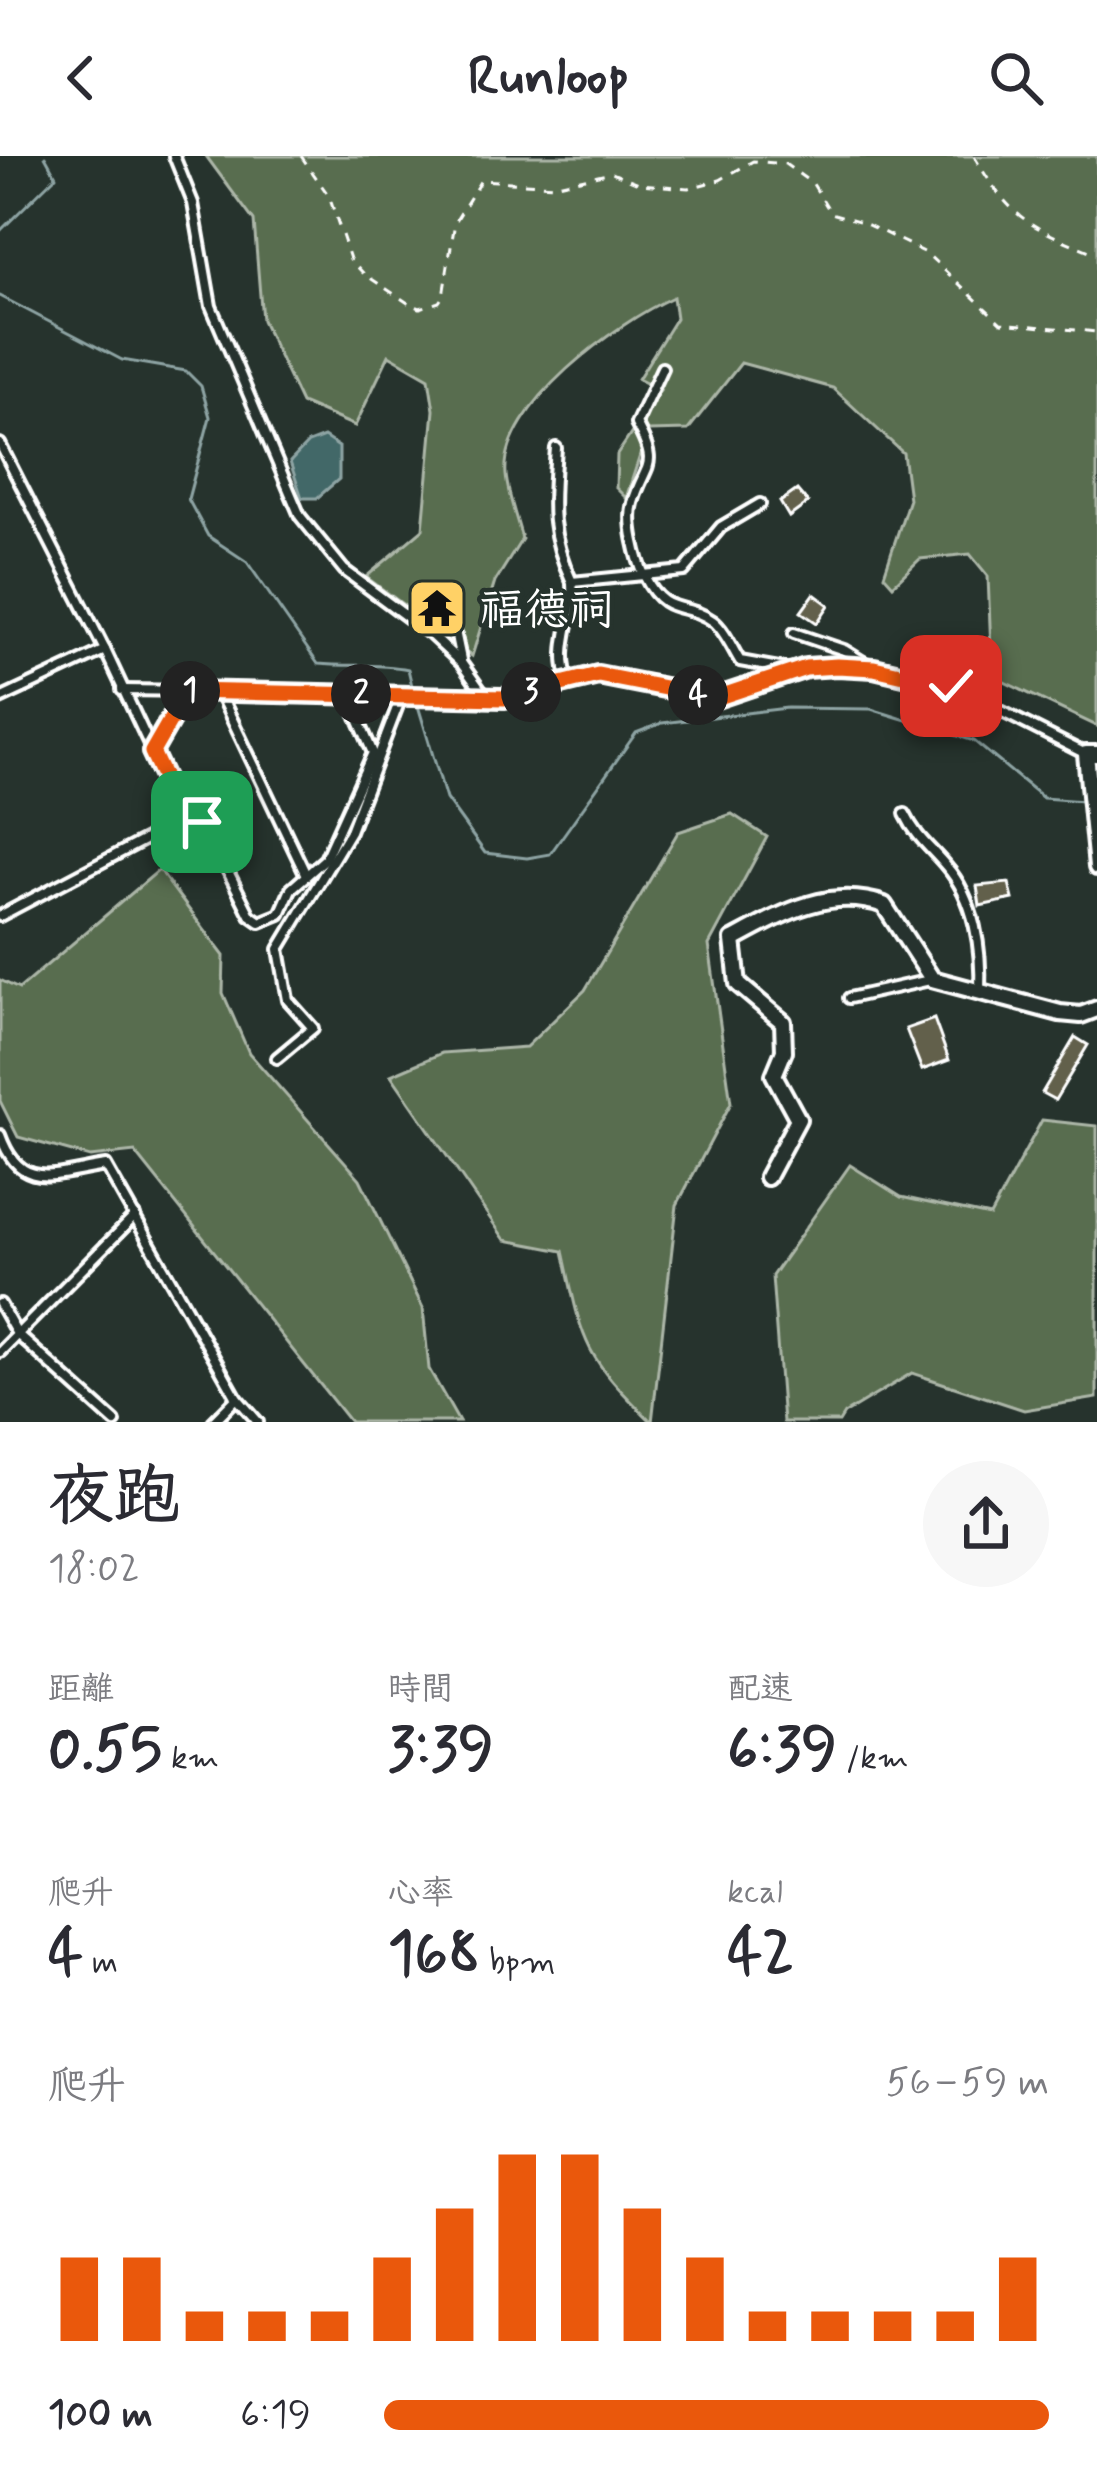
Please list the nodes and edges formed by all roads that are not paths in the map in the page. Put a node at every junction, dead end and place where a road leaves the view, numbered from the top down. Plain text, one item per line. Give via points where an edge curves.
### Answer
1 (174, 156) edge
2 (662, 368) dead end
3 (0, 444) edge
4 (556, 448) dead end
5 (760, 504) dead end
6 (644, 575) junction
7 (572, 582) junction
8 (445, 617) dead end
9 (794, 633) dead end
10 (105, 650) junction
11 (462, 664) junction
12 (874, 668) junction
13 (797, 671) junction
14 (569, 682) junction
15 (122, 690) junction
16 (187, 691) junction
17 (219, 692) junction
18 (347, 694) junction
19 (402, 695) junction
20 (484, 695) junction
21 (0, 699) edge
22 (152, 752) junction
23 (1092, 754) edge
24 (904, 814) dead end
25 (184, 820) junction
26 (1097, 867) edge
27 (306, 875) junction
28 (0, 916) edge
29 (932, 980) junction
30 (980, 994) junction
31 (849, 998) dead end
32 (1097, 1009) edge
33 (277, 1058) dead end
34 (0, 1135) edge
35 (767, 1177) dead end
36 (136, 1216) junction
37 (0, 1304) edge
38 (17, 1334) junction
39 (0, 1352) edge
40 (237, 1398) junction
41 (115, 1422) edge
42 (213, 1422) edge
43 (258, 1422) edge

1 - 11 lane via 193,203 211,306 300,516 344,570
2 - 6 lane via 636,424 650,453 631,521
3 - 10 lane
4 - 7 lane via 551,522
5 - 6 lane via 721,527 684,571
6 - 7 lane
6 - 13 lane via 664,605 713,621 740,661
7 - 14 lane via 560,659
8 - 11 lane
9 - 12 lane
10 - 15 lane
10 - 21 lane
11 - 20 lane
12 - 13 lane
12 - 23 lane via 951,686
13 - 14 lane via 716,698 623,677
14 - 20 lane
15 - 16 lane
15 - 22 lane
16 - 17 lane
16 - 22 lane
17 - 18 lane
17 - 27 lane
18 - 19 lane
18 - 27 lane via 373,753 325,859
19 - 20 lane
19 - 33 lane via 350,831 280,949 288,1000 313,1028
22 - 25 lane
23 - 26 street
24 - 30 lane via 950,869 967,905 982,950
25 - 27 lane via 195,815 202,822 260,922 280,914
25 - 28 lane
29 - 30 street
29 - 31 lane
29 - 35 street via 884,905 872,901 841,898 791,909 733,940 738,984 783,1022 774,1075 799,1119
30 - 32 street via 1060,1013
34 - 36 lane via 14,1167 31,1177 106,1166
36 - 38 lane
36 - 40 lane
37 - 38 lane
38 - 39 lane
38 - 41 lane
40 - 42 lane
40 - 43 lane

